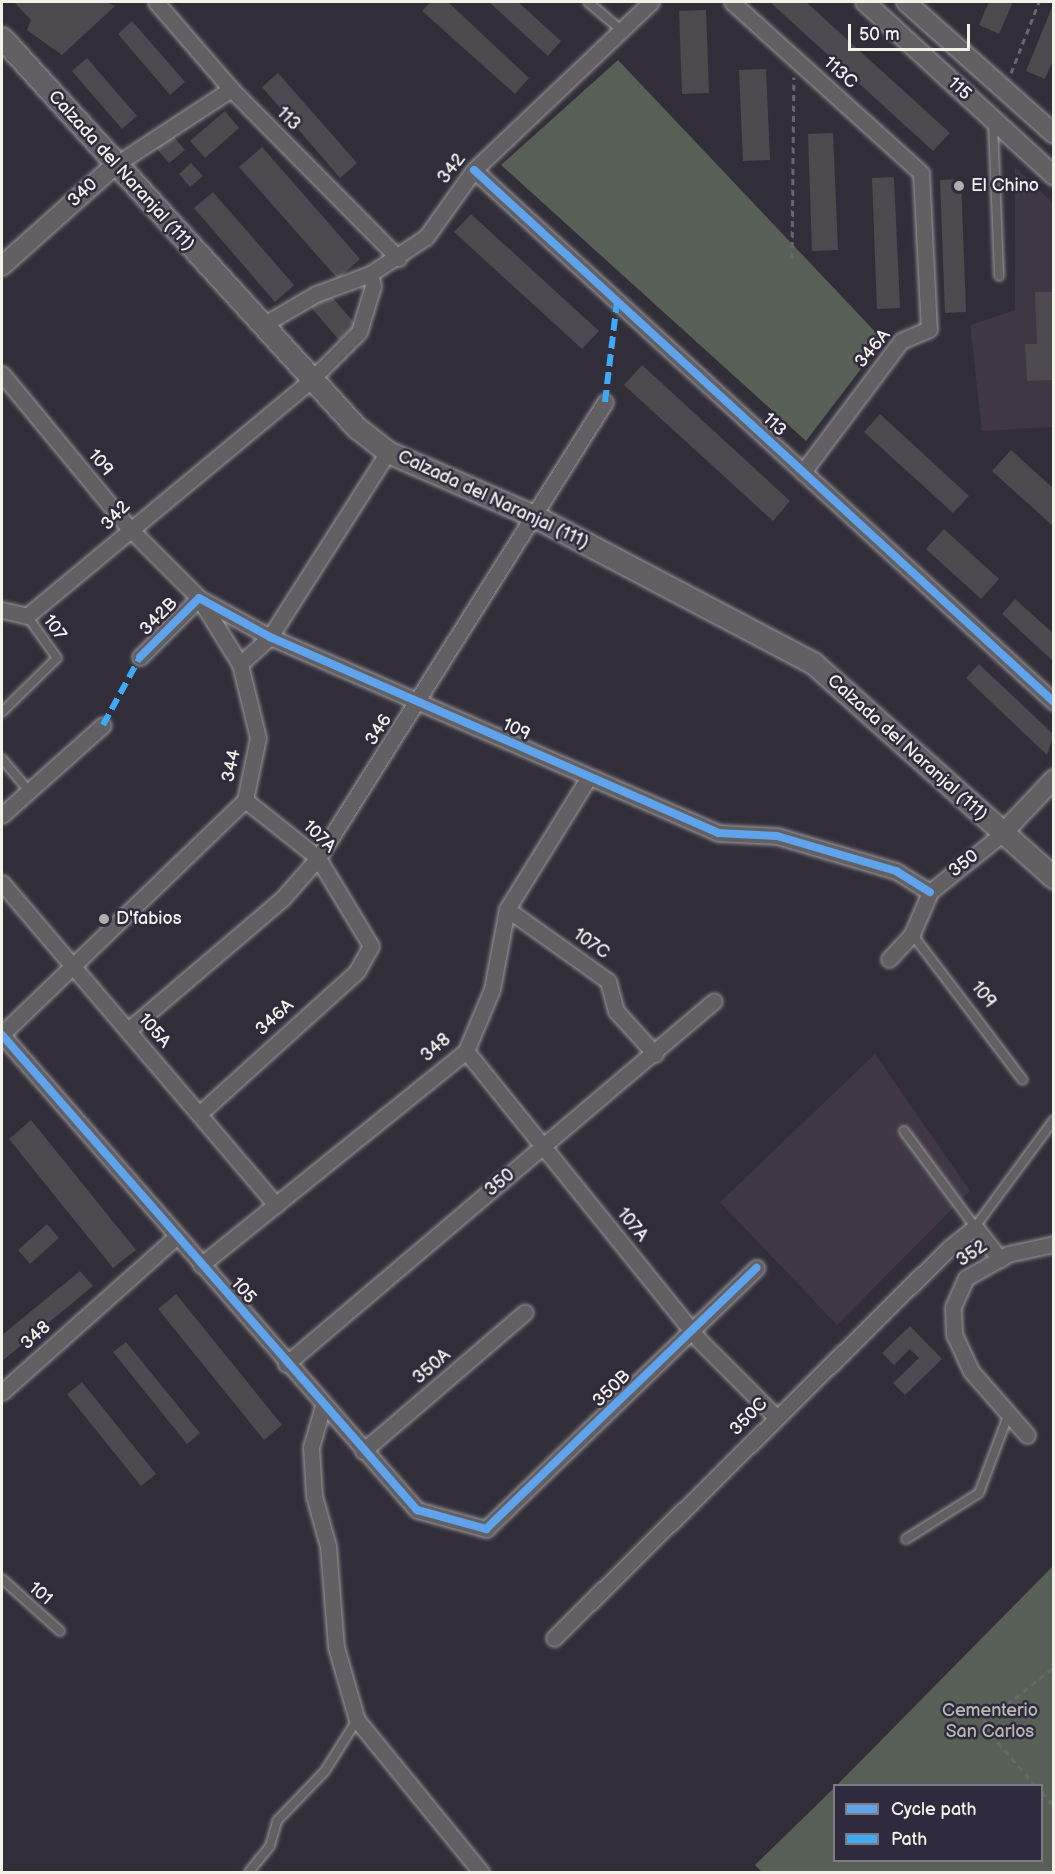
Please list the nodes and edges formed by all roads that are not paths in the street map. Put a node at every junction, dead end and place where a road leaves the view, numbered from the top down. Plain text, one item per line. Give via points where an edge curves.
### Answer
1 (156, 2) edge
2 (588, 2) edge
3 (651, 2) edge
4 (732, 2) edge
5 (865, 2) edge
6 (906, 2) edge
7 (621, 30) junction
8 (2, 39) edge
9 (231, 89) junction
10 (993, 120) junction
11 (1053, 134) edge
12 (115, 165) junction
13 (474, 170) junction
14 (921, 173) joint
15 (1053, 176) edge
16 (398, 258) junction
17 (2, 266) edge
18 (370, 273) junction
19 (999, 276) dead end
20 (261, 326) junction
21 (2, 374) edge
22 (310, 381) junction
23 (605, 402) dead end
24 (388, 452) junction
25 (803, 472) junction
26 (536, 517) junction
27 (128, 527) junction
28 (200, 598) junction
29 (2, 610) edge
30 (27, 616) junction
31 (270, 637) junction
32 (140, 657) dead end
33 (240, 664) junction
34 (421, 701) junction
35 (1053, 702) edge
36 (2, 712) edge
37 (103, 725) dead end
38 (2, 759) edge
39 (1053, 779) edge
40 (587, 780) junction
41 (29, 791) junction
42 (245, 800) junction
43 (2, 815) edge
44 (1002, 834) junction
45 (318, 858) junction
46 (1053, 878) edge
47 (2, 883) edge
48 (930, 892) junction
49 (507, 909) junction
50 (912, 934) junction
51 (371, 946) joint
52 (889, 959) dead end
53 (74, 968) junction
54 (714, 1001) dead end
55 (128, 1030) junction
56 (2, 1035) edge
57 (466, 1051) junction
58 (655, 1054) junction
59 (1023, 1080) dead end
60 (199, 1114) junction
61 (1053, 1120) edge
62 (904, 1131) dead end
63 (543, 1146) junction
64 (276, 1205) junction
65 (975, 1227) junction
66 (176, 1237) junction
67 (1053, 1244) edge
68 (1000, 1258) junction
69 (201, 1265) junction
70 (756, 1268) dead end
71 (525, 1312) dead end
72 (692, 1330) junction
73 (286, 1364) junction
74 (2, 1392) edge
75 (323, 1406) junction
76 (1009, 1413) junction
77 (776, 1417) junction
78 (1028, 1435) dead end
79 (363, 1452) junction
80 (486, 1529) joint
81 (906, 1539) dead end
82 (2, 1579) edge
83 (60, 1631) dead end
84 (554, 1638) dead end
85 (357, 1720) junction
86 (249, 1872) edge
87 (482, 1872) edge

1 - 9 street, 113
2 - 7 lane
3 - 7 street, 342
4 - 14 street, 113C
5 - 10 street, 115
6 - 11 street, 115
7 - 13 street, 342
8 - 12 main road, Calzada del Naranjal (111)
9 - 12 street, 340
9 - 16 street, 113
10 - 15 street, 115
10 - 19 lane
12 - 17 street, 340
12 - 20 main road, Calzada del Naranjal (111)
13 - 16 street, 342 via 426,237
13 - 25 street, 113
14 - 25 street, 346A via 929,329 901,341
16 - 18 street, 342
18 - 20 street, 342 via 316,294
18 - 22 street, 342 via 373,286 359,332
20 - 22 main road, Calzada del Naranjal (111)
21 - 27 street, 109
22 - 24 main road, Calzada del Naranjal (111)
22 - 27 street, 342
23 - 26 street, 346
24 - 26 main road, Calzada del Naranjal (111)
24 - 31 street
25 - 35 street, 113
26 - 34 street, 346
26 - 44 main road, Calzada del Naranjal (111) via 813,663
27 - 28 street, 109
27 - 30 street, 342 via 111,549
28 - 31 street, 109
28 - 32 street, 342B
28 - 33 street, 109
29 - 30 street
30 - 36 lane, 107 via 57,658
31 - 33 street
31 - 34 street, 109
33 - 42 street, 344 via 258,738
34 - 40 street, 109
34 - 45 street, 346
37 - 41 street
38 - 41 lane
39 - 44 street, 350
40 - 48 street, 109 via 718,833 777,836 896,871
40 - 49 street, 348
41 - 43 street
42 - 45 street, 107A
42 - 53 street, 344
44 - 46 main road, Calzada del Naranjal (111)
44 - 48 street, 350
45 - 51 street, 107A
45 - 55 street, 346 via 282,899
47 - 53 street, 105A
48 - 50 street, 350
49 - 57 street, 348 via 492,989
49 - 58 street, 107C via 608,981 616,1011
50 - 52 street, 350
50 - 59 lane, 109
51 - 60 street, 346A via 357,971
53 - 55 street, 105A
53 - 56 street, 344
54 - 58 street, 350
55 - 60 street, 105A
56 - 66 street, 105
57 - 63 street, 107A
57 - 64 street, 348
58 - 63 street, 350
60 - 64 street, 105A
61 - 65 lane
62 - 65 lane
63 - 72 street, 107A
63 - 73 street, 350
64 - 69 street, 348
65 - 68 street
65 - 77 street, 350C
66 - 69 street, 105
66 - 74 street, 348
67 - 68 street, 352
68 - 76 street, 352 via 966,1278 953,1307 954,1334 971,1371
69 - 73 street, 105
70 - 72 street, 350B
71 - 79 street, 350A
72 - 77 street, 107A
72 - 80 street, 350B
73 - 75 street, 105
75 - 79 street, 105
75 - 85 street via 311,1447 314,1496 328,1546 336,1647
76 - 78 street
76 - 81 lane via 979,1493
77 - 84 street, 350C
79 - 80 street, 105 via 417,1510
82 - 83 lane, 101
85 - 86 lane via 325,1771 277,1821 266,1854
85 - 87 street

